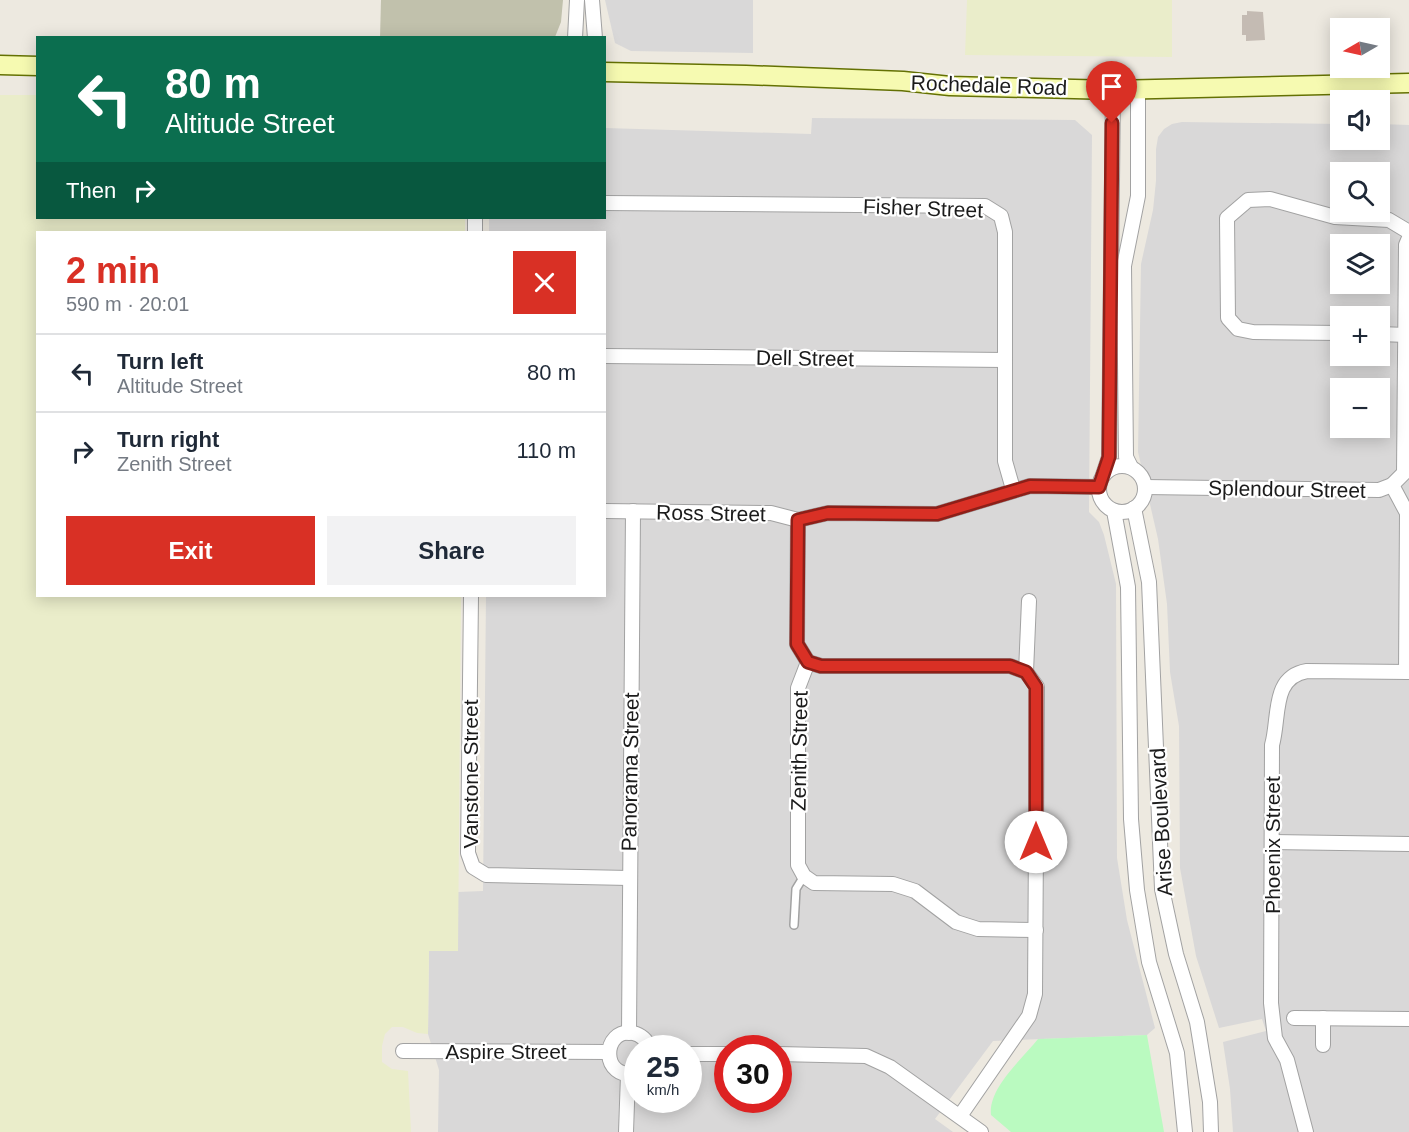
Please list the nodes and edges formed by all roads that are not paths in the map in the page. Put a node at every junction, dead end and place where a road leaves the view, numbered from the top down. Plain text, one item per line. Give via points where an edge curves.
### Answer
1 (577, 0) edge
2 (592, 0) edge
3 (575, 36) edge
4 (595, 36) edge
5 (0, 66) edge
6 (36, 66) edge
7 (606, 72) edge
8 (1409, 83) edge
9 (1138, 89) junction
10 (1113, 90) junction
11 (606, 203) edge
12 (1409, 232) edge
13 (1409, 238) edge
14 (1330, 333) edge
15 (1390, 334) edge
16 (1406, 335) junction
17 (606, 356) edge
18 (1005, 360) junction
19 (1131, 467) junction
20 (1101, 481) junction
21 (1392, 485) junction
22 (1145, 487) junction
23 (1013, 489) junction
24 (1134, 508) junction
25 (606, 511) edge
26 (633, 511) junction
27 (1114, 511) junction
28 (798, 520) junction
29 (471, 597) edge
30 (1029, 601) dead end
31 (808, 662) junction
32 (1026, 672) junction
33 (1407, 672) edge
34 (1272, 842) junction
35 (1409, 844) edge
36 (804, 876) junction
37 (629, 878) junction
38 (794, 925) dead end
39 (1036, 930) junction
40 (1294, 1018) dead end
41 (1323, 1018) junction
42 (1409, 1019) edge
43 (629, 1033) junction
44 (638, 1035) edge
45 (1323, 1046) dead end
46 (403, 1051) dead end
47 (609, 1052) junction
48 (792, 1054) edge
49 (624, 1071) edge
50 (628, 1113) edge
51 (960, 1116) junction
52 (626, 1132) edge
53 (981, 1132) edge
54 (1185, 1132) edge
55 (1211, 1132) edge
56 (1306, 1132) edge

1 - 3 street
2 - 4 street
5 - 6 main road
7 - 10 main road, Rochedale Road
8 - 9 main road, Rochedale Road
9 - 10 main road, Rochedale Road
9 - 19 street via 1138,196 1124,266 1126,456
10 - 20 street via 1109,457
11 - 18 street, Fisher Street via 985,206 1000,216 1005,232
12 - 14 street via 1389,220 1335,217 1270,199 1248,200 1227,218 1228,318 1234,325 1253,332
13 - 16 street, Splendour Street
15 - 16 street
16 - 21 street, Splendour Street via 1404,473
17 - 18 street, Dell Street
18 - 23 street, Fisher Street via 1005,461
19 - 20 street via 1116,466
19 - 22 street via 1141,475
20 - 23 street, Ross Street
20 - 27 street via 1102,501
21 - 22 street, Splendour Street via 1379,490
21 - 33 street via 1407,513
22 - 24 street via 1143,499
23 - 28 street, Ross Street via 952,512 828,513
24 - 27 street
24 - 55 street, Arise Boulevard via 1149,582 1162,889 1176,954 1197,1022
25 - 26 street, Ross Street
26 - 28 street, Ross Street via 771,513
26 - 37 street, Panorama Street
27 - 54 street, Arise Boulevard via 1128,587 1131,819 1137,890 1149,962 1177,1053
28 - 31 street, Zenith Street via 797,644
29 - 37 street, Vanstone Street via 468,853 473,867 486,875
30 - 32 street
31 - 32 street via 821,666 1010,666
31 - 36 street, Zenith Street via 798,688 798,865
32 - 39 street via 1036,687
33 - 34 street, Phoenix Street via 1307,671 1295,673 1285,682 1280,691 1272,745
34 - 35 street
34 - 56 street, Phoenix Street via 1270,1003 1275,1038 1287,1060
36 - 38 lane, Zenith Street via 796,889
36 - 39 street via 814,883 893,884 915,891 967,926
37 - 43 street, Panorama Street
39 - 51 street via 1035,994 1029,1016
40 - 41 street
41 - 42 street
41 - 45 street
43 - 44 street
43 - 47 street via 615,1038
46 - 47 street, Aspire Street
47 - 49 street via 614,1067
48 - 51 street via 866,1056 890,1067
50 - 52 street
51 - 53 street

